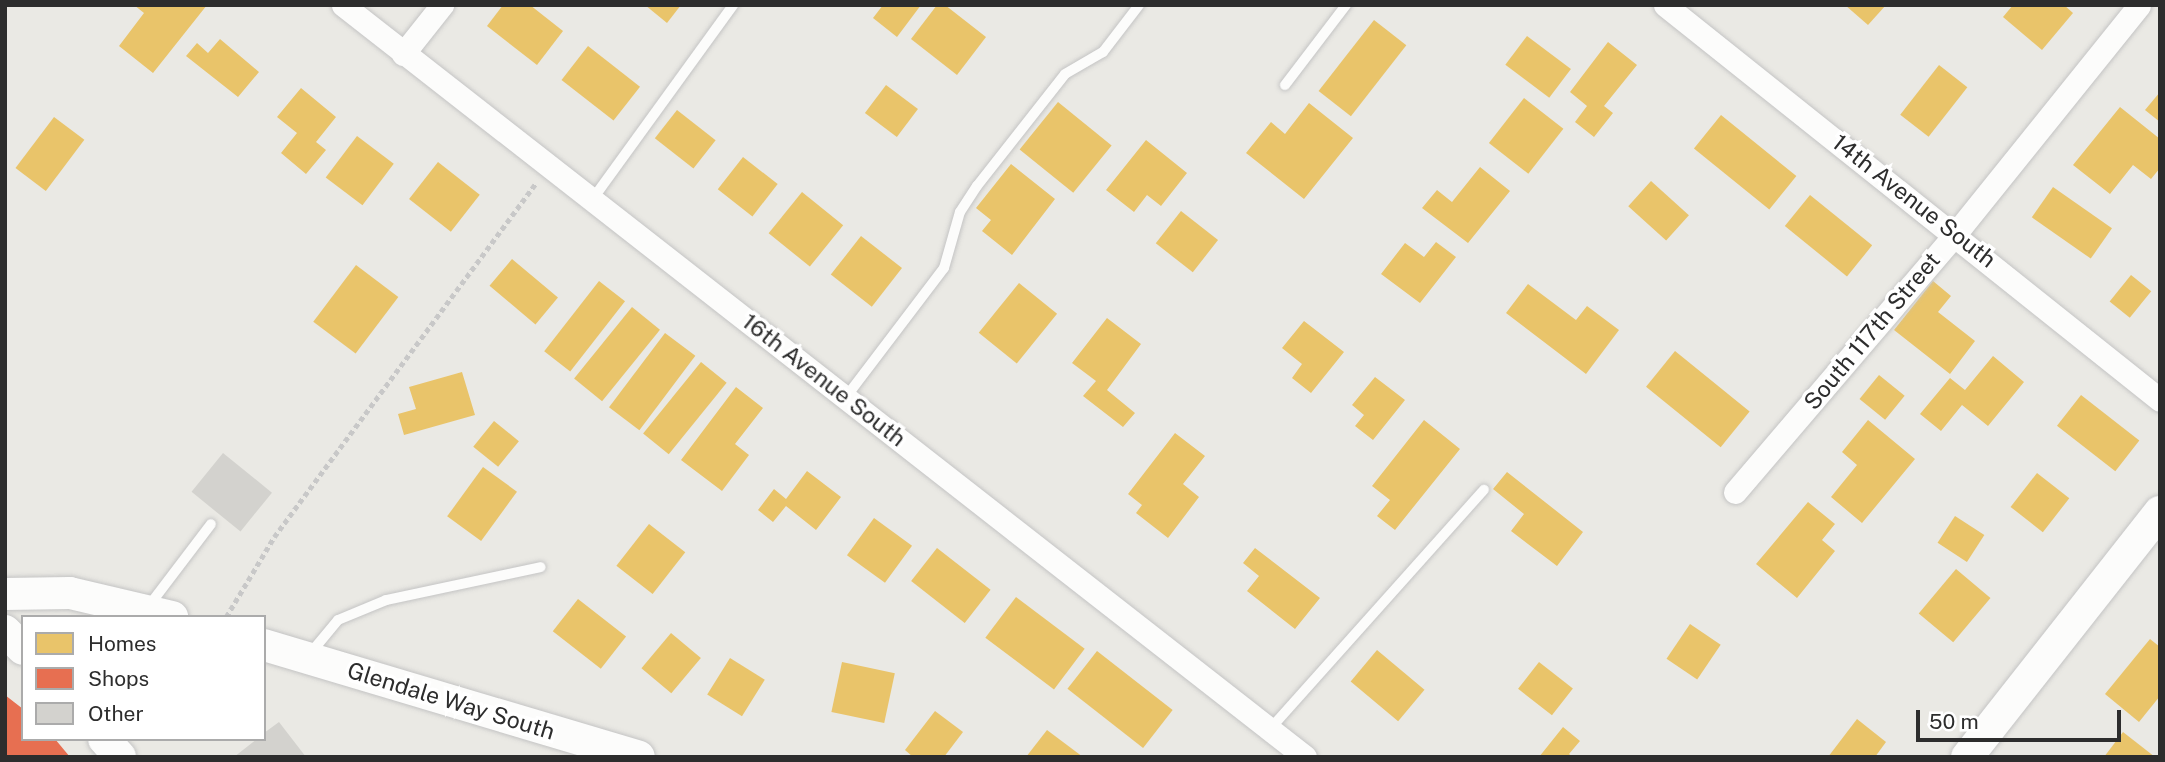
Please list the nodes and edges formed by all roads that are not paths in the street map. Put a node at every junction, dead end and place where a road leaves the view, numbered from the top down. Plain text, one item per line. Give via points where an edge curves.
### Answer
1 (343, 5) edge
2 (442, 5) edge
3 (733, 5) edge
4 (1139, 5) edge
5 (1346, 5) edge
6 (1665, 5) edge
7 (2139, 5) edge
8 (403, 54) junction
9 (1285, 85) dead end
10 (592, 200) junction
11 (1956, 233) junction
12 (846, 397) junction
13 (2160, 400) edge
14 (1484, 490) dead end
15 (1735, 492) dead end
16 (2160, 512) edge
17 (211, 524) dead end
18 (541, 566) dead end
19 (5, 594) edge
20 (159, 613) edge
21 (5, 631) edge
22 (266, 646) edge
23 (21, 647) edge
24 (308, 657) junction
25 (1270, 729) junction
26 (639, 757) edge
27 (1305, 757) edge
28 (1967, 757) edge

1 - 8 street, 16th Avenue South
2 - 8 street
3 - 10 lane
4 - 12 lane via 1103,52 1065,75 977,186 960,212 944,268 927,296
5 - 9 lane
6 - 11 street, 14th Avenue South
7 - 11 street, South 117th Street
8 - 10 street, 16th Avenue South
10 - 12 street, 16th Avenue South
11 - 13 street, 14th Avenue South
11 - 15 street, South 117th Street
12 - 25 street, 16th Avenue South
14 - 25 lane
16 - 28 street
17 - 20 lane
18 - 24 lane via 386,600 338,620
19 - 20 street via 70,593
21 - 23 street
22 - 24 street, Glendale Way South
24 - 26 street, Glendale Way South
25 - 27 street, 16th Avenue South

